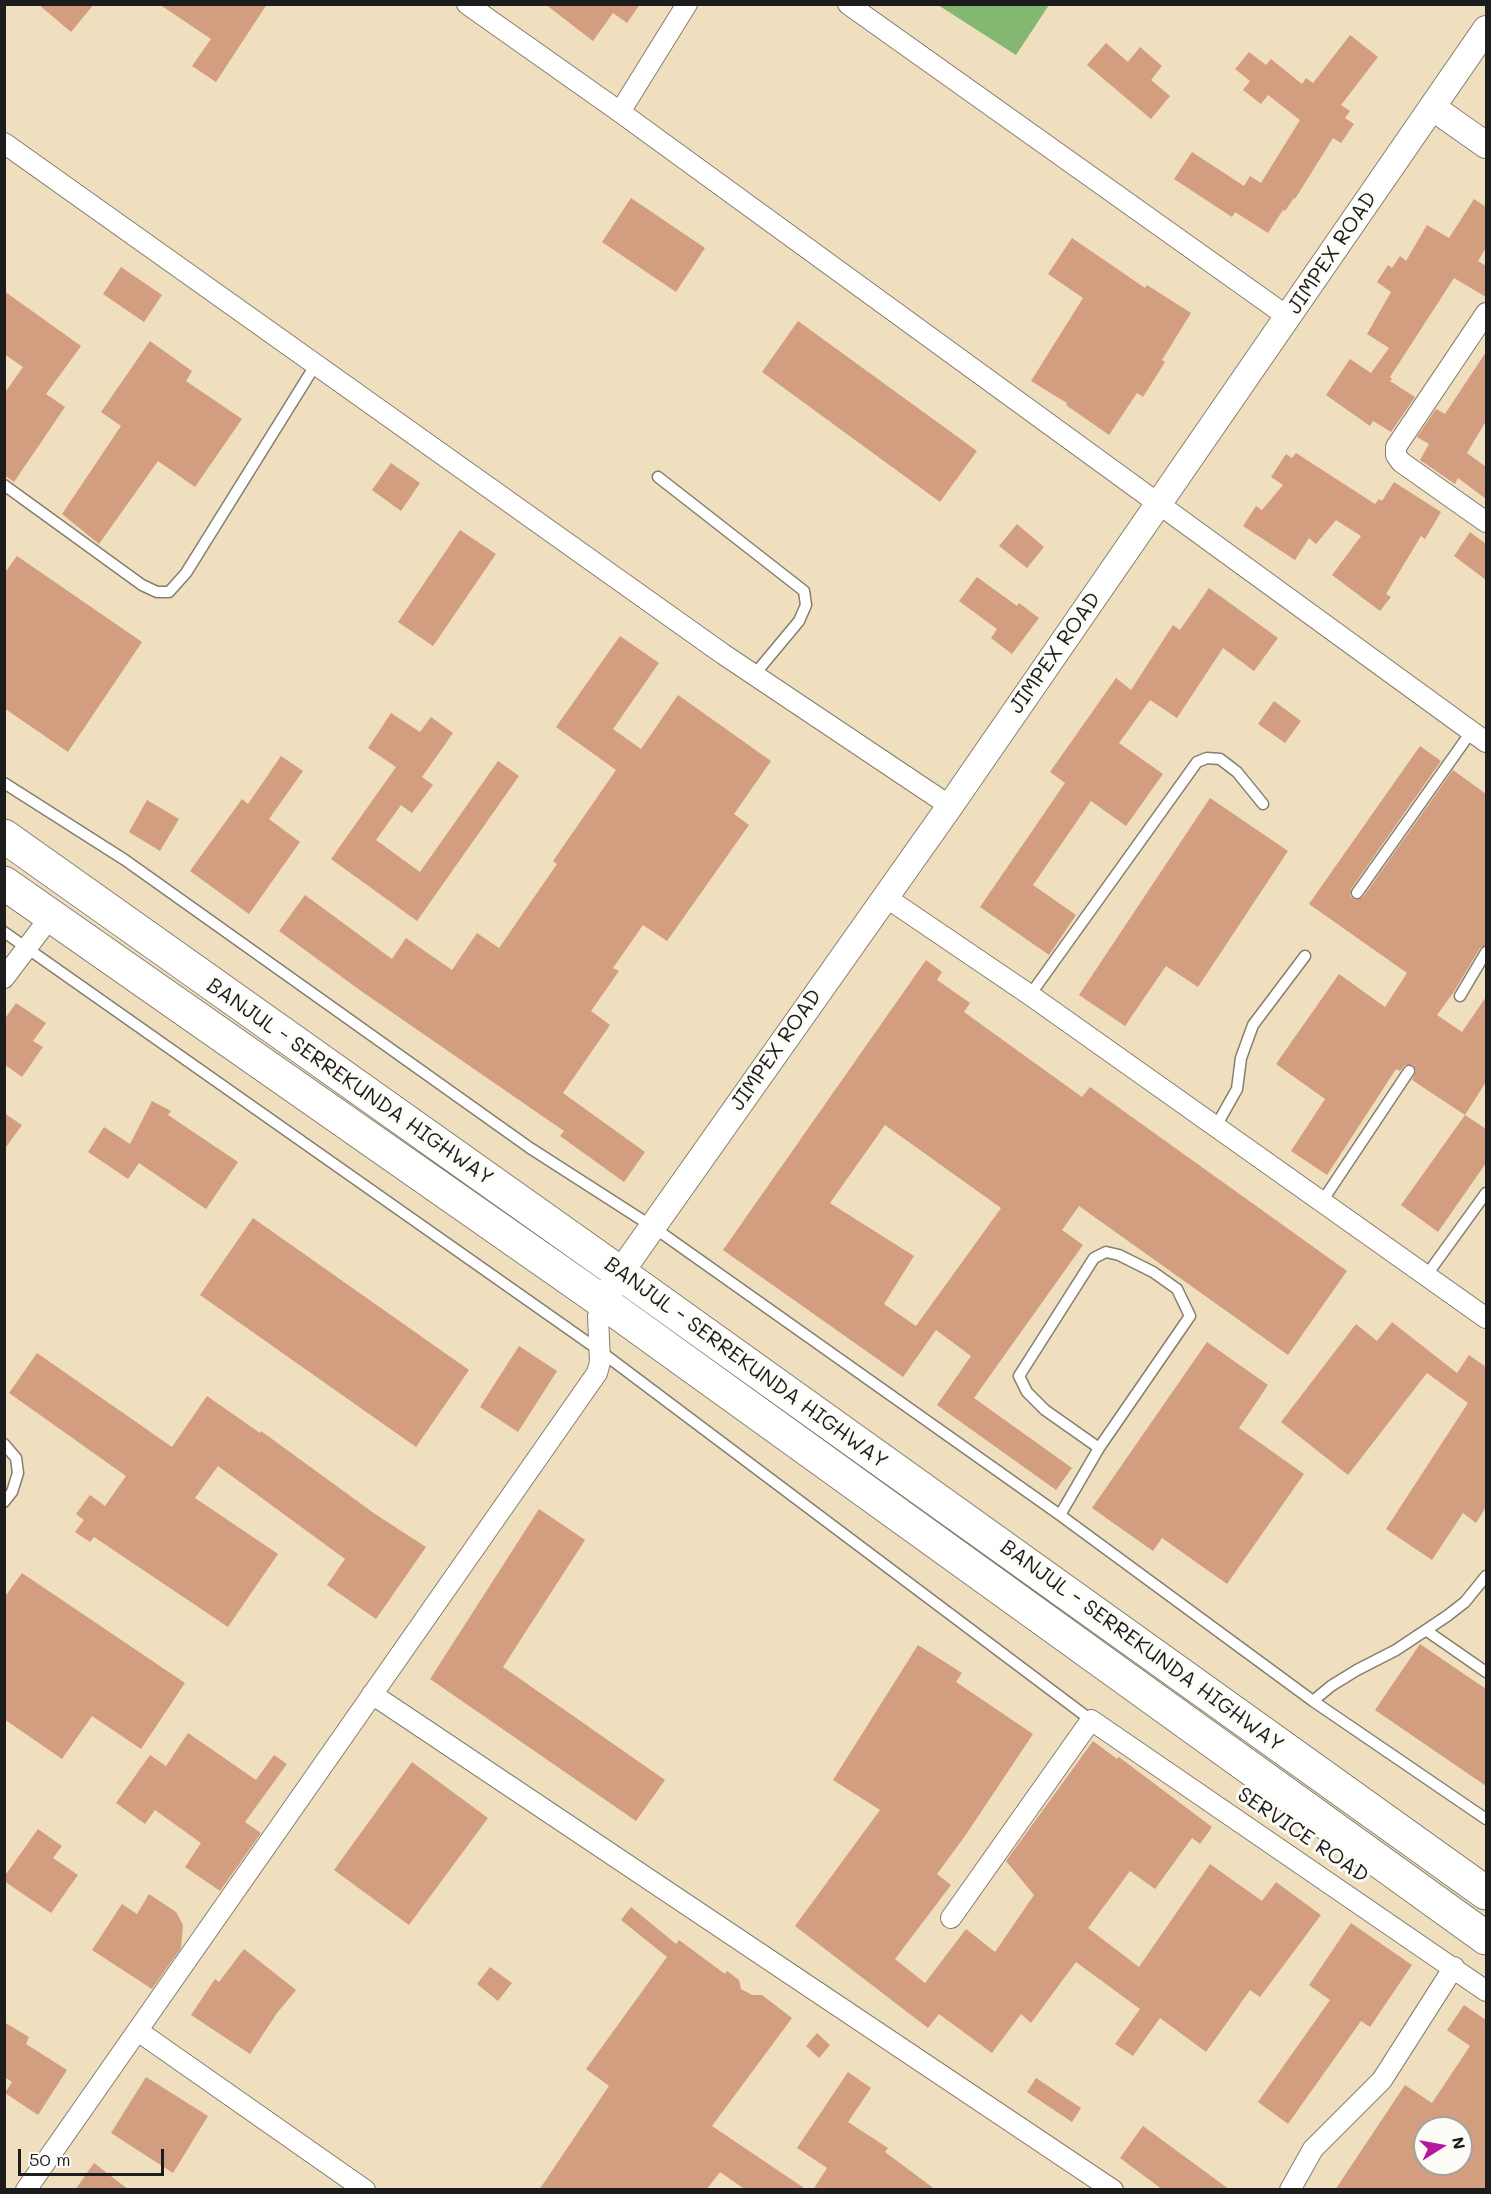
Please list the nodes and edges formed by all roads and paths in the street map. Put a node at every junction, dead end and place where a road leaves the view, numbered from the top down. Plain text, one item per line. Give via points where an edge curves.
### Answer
1 (467, 4) edge
2 (687, 4) edge
3 (848, 4) edge
4 (1486, 29) edge
5 (1432, 107) junction
6 (620, 112) junction
7 (4, 142) edge
8 (1486, 145) edge
9 (1486, 313) edge
10 (1288, 317) junction
11 (316, 364) junction
12 (658, 477) dead end
13 (4, 485) edge
14 (1158, 504) junction
15 (1486, 522) edge
16 (754, 675) junction
17 (1479, 737) edge
18 (4, 783) edge
19 (1263, 804) dead end
20 (950, 806) junction
21 (4, 836) edge
22 (4, 883) edge
23 (1357, 893) dead end
24 (884, 896) junction
25 (51, 916) junction
26 (4, 932) edge
27 (26, 948) junction
28 (1486, 952) edge
29 (1305, 956) dead end
30 (4, 978) edge
31 (1030, 995) junction
32 (1460, 996) dead end
33 (1409, 1071) dead end
34 (1215, 1128) junction
35 (1486, 1193) edge
36 (1321, 1203) junction
37 (653, 1227) junction
38 (620, 1273) junction
39 (1426, 1276) junction
40 (603, 1302) junction
41 (1486, 1318) edge
42 (600, 1351) junction
43 (4, 1444) edge
44 (1099, 1448) junction
45 (4, 1502) edge
46 (1060, 1515) junction
47 (1486, 1576) edge
48 (1427, 1631) junction
49 (1486, 1672) edge
50 (372, 1694) junction
51 (1313, 1701) junction
52 (1091, 1720) junction
53 (1486, 1819) edge
54 (1486, 1893) edge
55 (951, 1918) dead end
56 (1486, 1938) edge
57 (1454, 1967) junction
58 (1486, 1991) edge
59 (138, 2031) junction
60 (26, 2190) edge
61 (365, 2190) edge
62 (1113, 2190) edge
63 (1290, 2190) edge

1 - 6 street
2 - 6 street
3 - 10 street
4 - 5 street, JIMPEX ROAD
5 - 8 street
5 - 10 street, JIMPEX ROAD
6 - 14 street
7 - 11 street
9 - 15 street via 1396,447 1401,462
10 - 14 street, JIMPEX ROAD
11 - 13 lane via 186,573 169,592 157,592 142,585
11 - 16 street
12 - 16 lane via 804,591 806,605 799,621
14 - 17 street
14 - 20 street, JIMPEX ROAD
16 - 20 street
17 - 23 lane
18 - 37 lane via 125,860 530,1148
19 - 31 lane via 1237,772 1220,759 1197,762
20 - 24 street, JIMPEX ROAD
21 - 38 highway, BANJUL - SERREKUNDA HIGHWAY
22 - 25 highway, BANJUL - SERREKUNDA HIGHWAY
24 - 31 street
24 - 37 street, JIMPEX ROAD
25 - 27 street
25 - 40 highway, BANJUL - SERREKUNDA HIGHWAY
26 - 27 lane
27 - 30 street
27 - 42 lane
28 - 32 lane
29 - 34 lane via 1253,1025 1240,1058 1237,1089
31 - 34 street
33 - 36 lane
34 - 36 street
35 - 39 lane
36 - 39 street
37 - 38 street, JIMPEX ROAD
37 - 46 lane
38 - 40 street, JIMPEX ROAD
38 - 54 highway, BANJUL - SERREKUNDA HIGHWAY
39 - 41 street
40 - 42 street via 598,1316
40 - 56 highway, BANJUL - SERREKUNDA HIGHWAY
42 - 50 street via 597,1373
42 - 52 lane
43 - 45 lane via 16,1458 18,1473
44 - 44 lane via 1190,1316 1177,1290 1152,1272 1106,1252 1094,1258 1019,1376 1027,1392 1045,1410
44 - 46 lane
46 - 51 lane
47 - 48 lane via 1465,1602
48 - 49 lane
48 - 51 lane via 1357,1670
50 - 59 street
50 - 62 street
51 - 53 lane
52 - 55 street
52 - 57 street, SERVICE ROAD
57 - 58 street, SERVICE ROAD
57 - 63 street via 1382,2080 1313,2148
59 - 60 street
59 - 61 street

